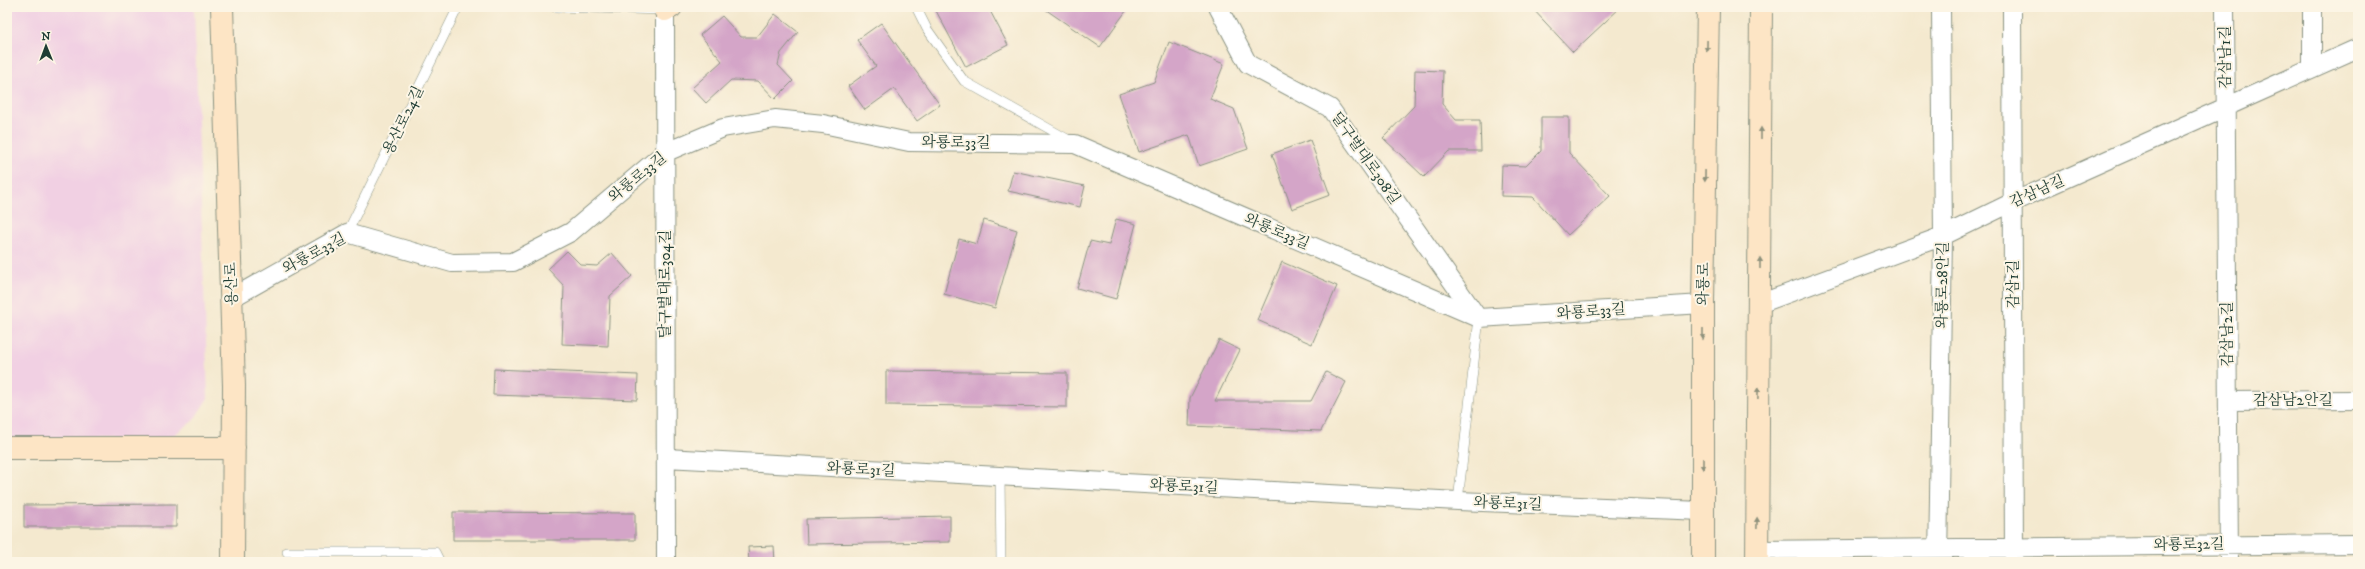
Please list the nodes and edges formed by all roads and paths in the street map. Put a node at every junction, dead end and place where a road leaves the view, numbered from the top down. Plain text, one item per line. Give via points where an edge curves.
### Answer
1 (222, 7) edge
2 (458, 7) edge
3 (555, 7) edge
4 (916, 7) edge
5 (1218, 7) edge
6 (1708, 7) edge
7 (1761, 7) edge
8 (1941, 7) edge
9 (2012, 7) edge
10 (2225, 7) edge
11 (2312, 7) edge
12 (667, 8) edge
13 (2358, 48) edge
14 (2312, 68) junction
15 (2226, 107) junction
16 (1075, 144) junction
17 (664, 153) junction
18 (2013, 202) junction
19 (347, 233) junction
20 (1943, 236) junction
21 (232, 298) junction
22 (1703, 304) junction
23 (1759, 304) junction
24 (1479, 318) junction
25 (2358, 400) edge
26 (2228, 401) junction
27 (7, 448) edge
28 (234, 448) junction
29 (666, 458) junction
30 (1000, 476) junction
31 (1458, 501) junction
32 (1702, 511) junction
33 (2229, 544) junction
34 (2358, 544) edge
35 (287, 552) dead end
36 (2014, 554) edge
37 (1938, 555) edge
38 (1757, 556) edge
39 (233, 562) edge
40 (440, 562) edge
41 (666, 562) edge
42 (1001, 562) edge
43 (1703, 562) edge
44 (2229, 562) edge

1 - 21 main road, 용산로
2 - 19 lane, 용산로24길
3 - 12 lane
4 - 16 lane, 와룡로33길 via 927,29 964,81
5 - 24 street, 달구벌대로308길 via 1248,64 1330,108
6 -> 22 main road, 와룡로
23 -> 7 main road
8 - 20 street, 와룡로28안길
9 - 18 street, 감삼1길
10 - 15 street, 감삼남1길
11 - 14 street
12 - 17 street, 달구벌대로304길
13 - 14 street, 감삼남길
14 - 15 street, 감삼남길
15 - 18 street, 감삼남길
15 - 26 street, 감삼남2길
16 - 17 street, 와룡로33길 via 909,142 823,124 775,119 723,128
16 - 24 street, 와룡로33길
17 - 19 street, 와룡로33길 via 571,232 513,262 452,264
17 - 29 street, 달구벌대로304길
18 - 20 street, 감삼남길
18 - 36 street, 감삼1길
19 - 21 street, 와룡로33길
20 - 23 street, 감삼남길
20 - 37 street, 와룡로28안길
21 - 28 main road, 용산로
22 - 24 street, 와룡로33길
22 -> 32 main road, 와룡로
38 -> 23 main road
24 - 31 lane
25 - 26 street, 감삼남2안길
26 - 33 street, 감삼남2길
27 - 28 main road
28 - 39 main road, 용산로
29 - 30 street, 와룡로31길
29 - 41 street, 달구벌대로304길
30 - 31 street, 와룡로31길
30 - 42 lane
31 - 32 street, 와룡로31길
32 - 43 main road, 와룡로
33 - 34 street, 와룡로32길
33 - 36 street, 와룡로32길
33 - 44 street, 감삼남2길
35 - 40 lane via 435,552
36 - 37 street, 와룡로32길
37 - 38 street, 와룡로32길

